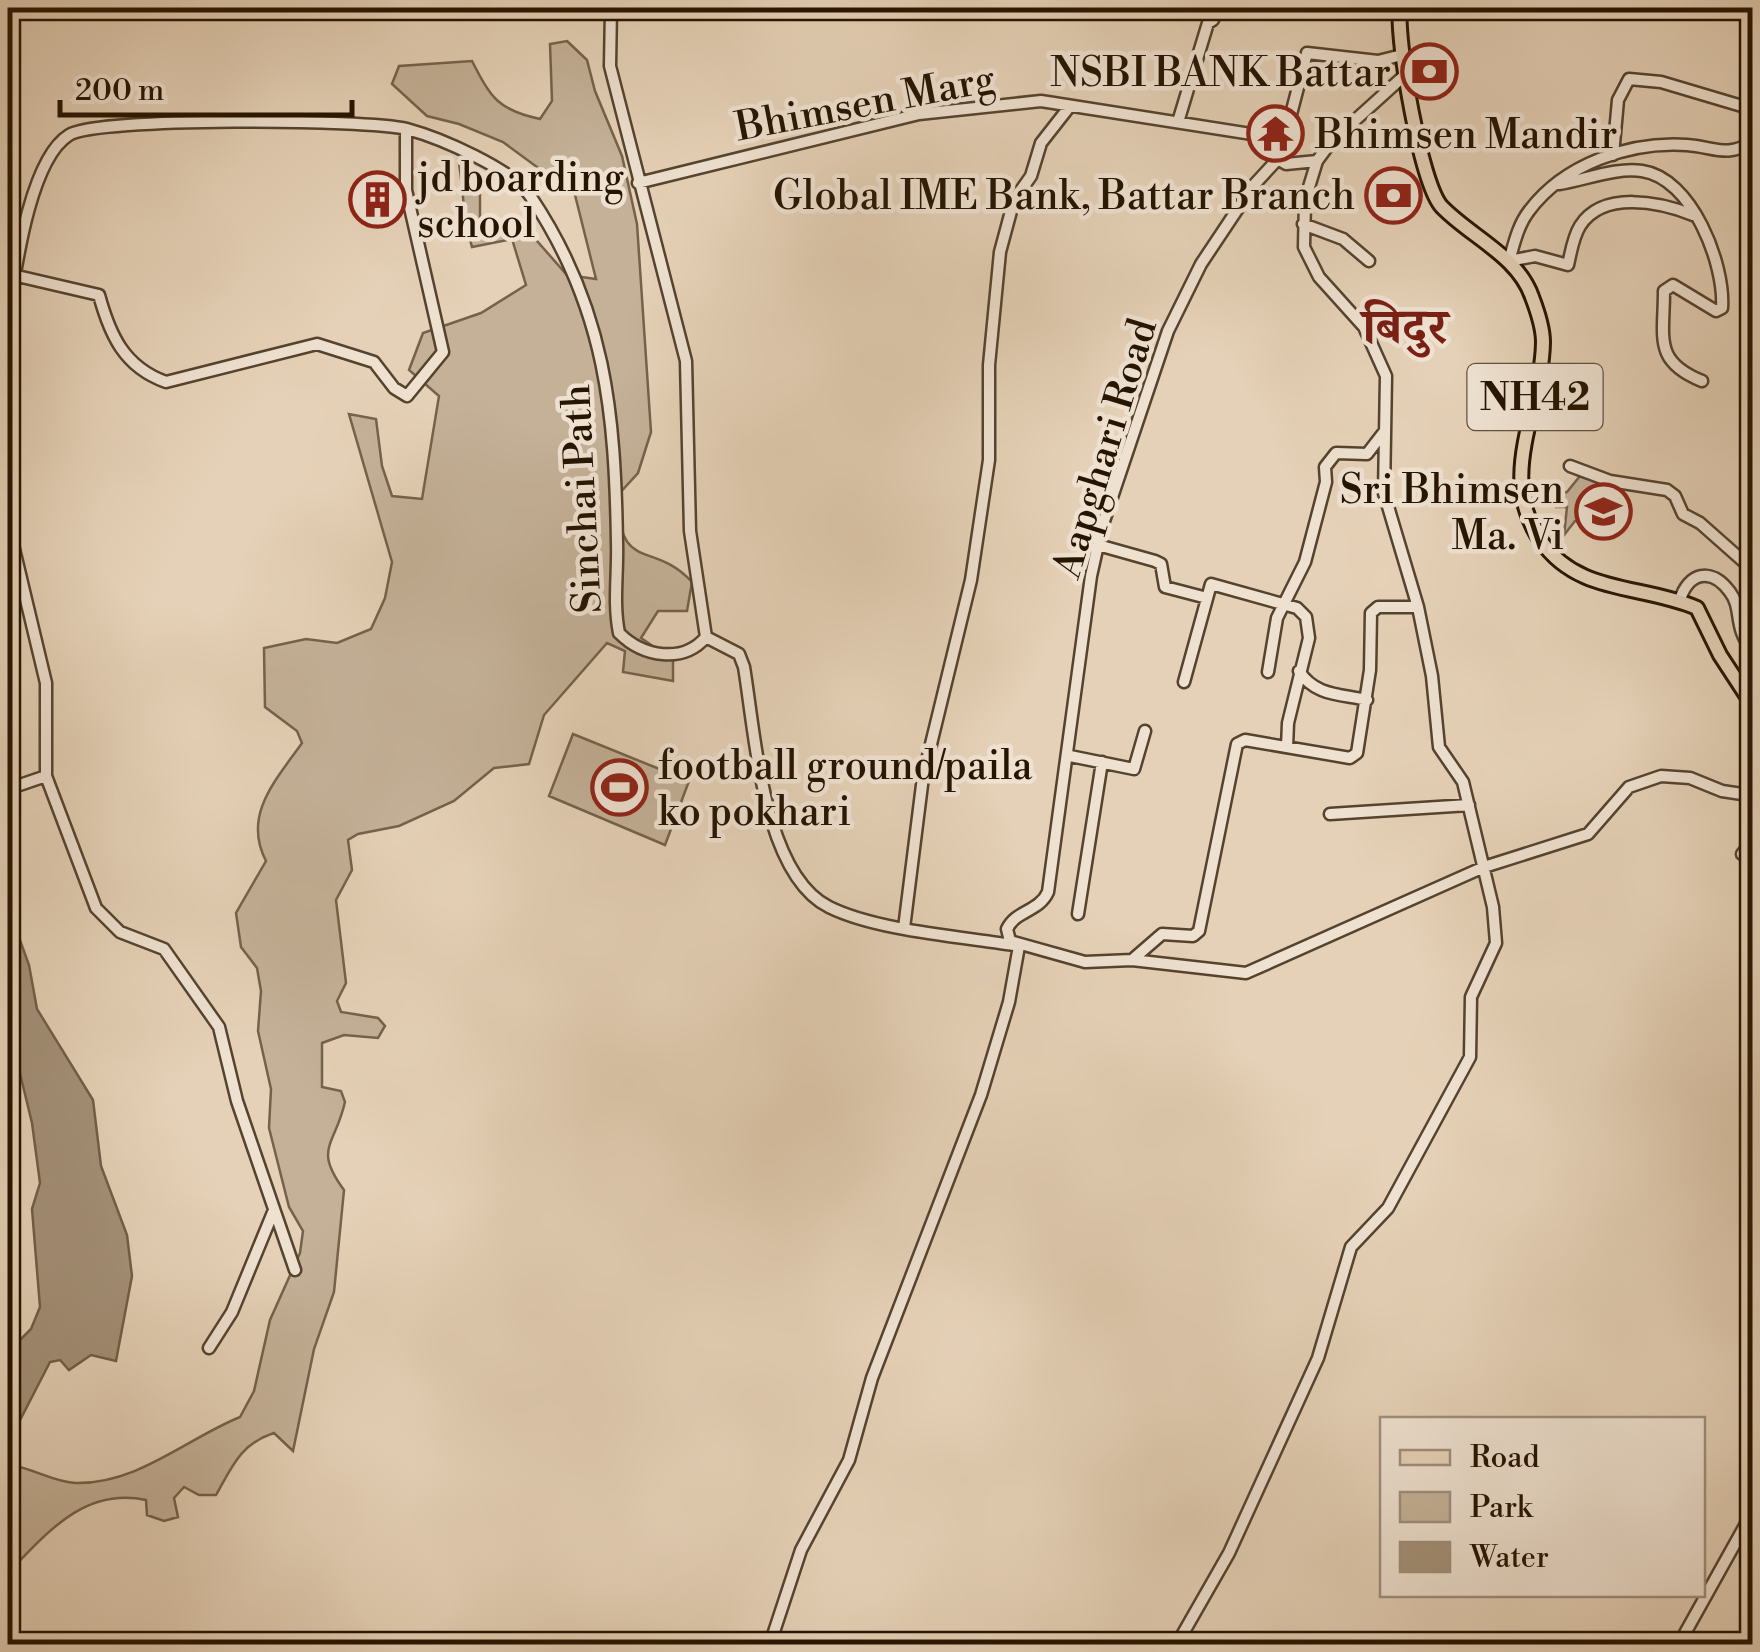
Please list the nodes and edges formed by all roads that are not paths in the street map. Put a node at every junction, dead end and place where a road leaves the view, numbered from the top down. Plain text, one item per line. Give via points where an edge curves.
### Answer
1 (610, 8) edge
2 (1400, 8) edge
3 (1213, 20) dead end
4 (1402, 56) junction
5 (1406, 75) junction
6 (1070, 106) junction
7 (1752, 109) edge
8 (1178, 122) junction
9 (406, 129) junction
10 (1283, 139) junction
11 (1752, 142) edge
12 (1613, 154) junction
13 (1317, 162) junction
14 (638, 183) junction
15 (1558, 184) junction
16 (1694, 215) junction
17 (1303, 224) junction
18 (1368, 261) dead end
19 (1509, 261) junction
20 (14, 275) junction
21 (8, 318) edge
22 (1702, 381) dead end
23 (1384, 432) junction
24 (1570, 466) dead end
25 (8, 524) edge
26 (1098, 545) junction
27 (1752, 569) edge
28 (1207, 598) junction
29 (1680, 600) junction
30 (1282, 602) junction
31 (1418, 606) junction
32 (706, 636) junction
33 (1752, 649) edge
34 (1299, 670) junction
35 (1268, 672) dead end
36 (1184, 682) dead end
37 (1366, 700) junction
38 (1752, 704) edge
39 (1145, 731) dead end
40 (1287, 747) junction
41 (1070, 756) junction
42 (1102, 762) junction
43 (46, 776) junction
44 (1752, 786) edge
45 (8, 788) edge
46 (1469, 805) junction
47 (1330, 814) dead end
48 (1752, 842) edge
49 (1742, 854) dead end
50 (1484, 867) junction
51 (1078, 914) dead end
52 (904, 928) junction
53 (1018, 946) junction
54 (1132, 960) junction
55 (274, 1209) junction
56 (296, 1270) dead end
57 (210, 1348) dead end
58 (1752, 1513) edge
59 (770, 1644) edge
60 (1176, 1644) edge
61 (1679, 1644) edge

1 - 14 street via 610,66
2 - 4 main road, NH42
3 - 8 street
4 - 5 main road, NH42
4 - 10 street, Aapghari Road via 1378,61 1307,53
5 - 13 street
5 - 19 main road, NH42 via 1438,203
6 - 8 street, Bhimsen Marg
6 - 14 street, Bhimsen Marg via 1040,101 920,114
6 - 52 street via 1041,143 1014,200 1000,252 989,364 989,460 971,580 923,777
7 - 12 street via 1629,79 1618,100
8 - 10 street, Bhimsen Marg
9 - 20 street, Sinchai Path via 284,122 72,132 46,163
9 - 20 street via 406,190 443,352 407,396 374,362 317,344 166,382 127,358 110,334 99,295
9 - 32 street, Sinchai Path via 511,176 530,195 577,285 611,394 619,632 659,655 681,654
10 - 13 street via 1278,160
10 - 26 street, Aapghari Road via 1276,161 1201,264 1168,330
11 - 12 street via 1727,154 1676,145
12 - 15 street
13 - 17 street
14 - 32 street via 686,361 690,531
15 - 16 street via 1646,171 1680,193
15 - 19 street via 1530,210
16 - 19 street via 1655,204 1601,208 1577,230 1568,265 1535,256
16 - 22 street via 1721,270 1722,308 1716,311 1673,285 1664,290 1666,359 1674,370
17 - 18 street via 1343,240
17 - 23 street via 1308,261 1380,356
19 - 29 main road, NH42 via 1531,293 1543,339 1519,460 1520,491 1538,537 1574,576
20 - 21 street, Sinchai Path
23 - 30 street via 1367,454 1336,453 1330,460 1306,562
23 - 31 street via 1384,493
24 - 27 street via 1610,482 1667,490 1683,514
25 - 43 street via 46,683
26 - 28 street via 1155,561 1165,587
26 - 41 street, Aapghari Road
28 - 30 street via 1211,584
28 - 36 street
29 - 33 street via 1694,575 1708,574 1732,594 1740,635
29 - 38 main road via 1697,608
30 - 34 street via 1297,608 1310,626
30 - 35 street
31 - 37 street via 1373,609
31 - 46 street via 1439,747 1463,782
32 - 52 street via 738,654 744,667 785,864 828,907
34 - 37 street via 1323,693
34 - 40 street
37 - 40 street via 1358,754
39 - 42 street via 1134,769
40 - 54 street via 1238,744 1199,931 1162,934
41 - 42 street
41 - 53 street, Aapghari Road via 1048,892 1007,929
42 - 51 street
43 - 45 street
43 - 55 street via 96,908 120,932 164,949 219,1027
44 - 50 street via 1742,794 1722,792 1690,778 1661,776 1629,787 1588,834
46 - 47 street
46 - 50 street
48 - 49 street
50 - 54 street via 1246,973
50 - 60 street via 1496,943 1471,997 1470,1057 1388,1208 1352,1246 1318,1358 1230,1553
52 - 53 street
53 - 54 street via 1085,962
53 - 59 street via 981,1095 878,1361 849,1460 801,1550
55 - 56 street
55 - 57 street
58 - 61 street

